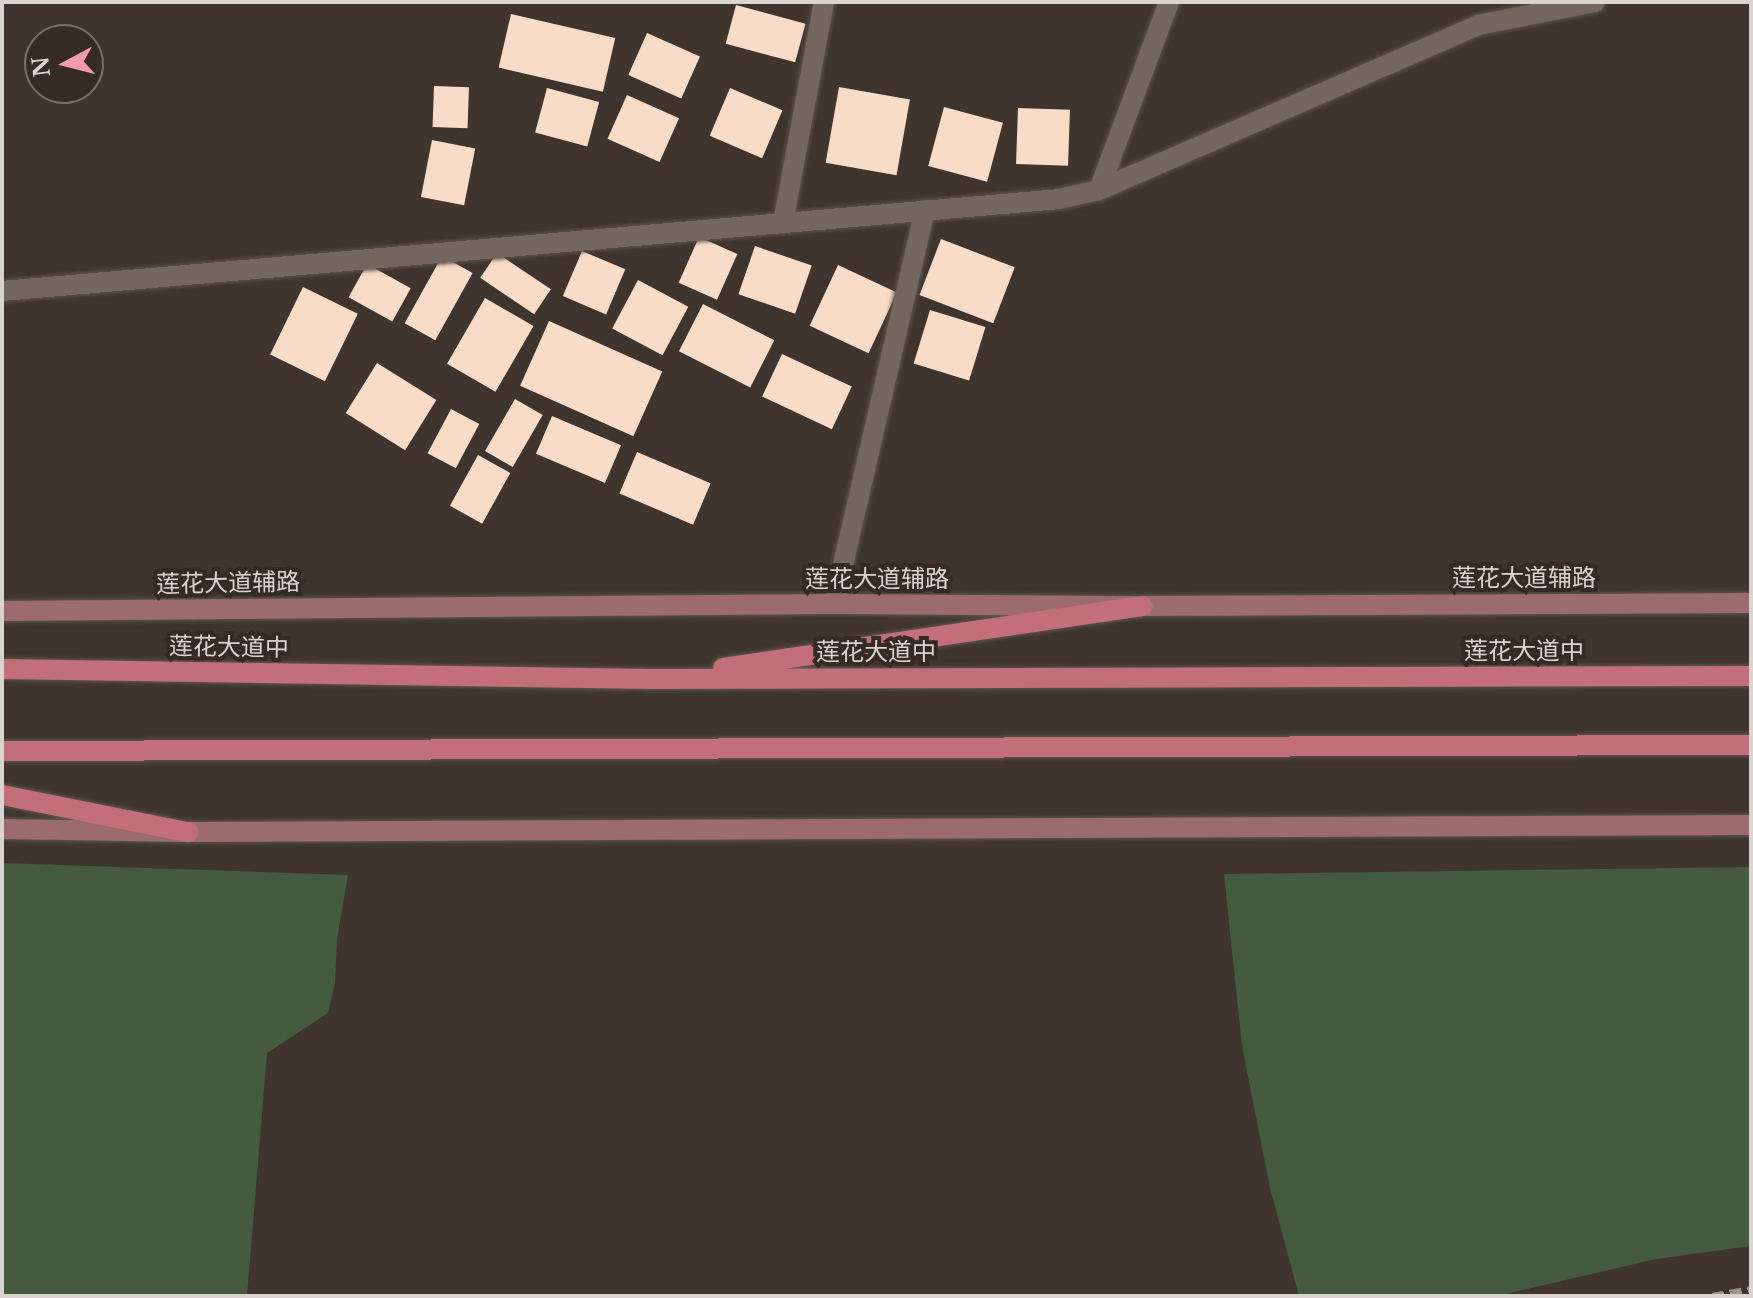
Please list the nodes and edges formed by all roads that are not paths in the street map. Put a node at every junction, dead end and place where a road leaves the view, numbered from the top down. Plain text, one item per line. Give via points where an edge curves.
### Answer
1 (824, 2) edge
2 (1169, 2) edge
3 (1595, 2) edge
4 (1099, 190) junction
5 (925, 210) junction
6 (783, 223) junction
7 (2, 291) edge
8 (1751, 603) edge
9 (834, 604) junction
10 (1142, 606) junction
11 (2, 611) edge
12 (2, 669) edge
13 (1751, 676) edge
14 (651, 679) junction
15 (1751, 745) edge
16 (2, 751) edge
17 (2, 795) edge
18 (1751, 825) edge
19 (2, 829) edge
20 (188, 832) junction

1 - 6 street
2 - 4 street
3 - 4 street via 1478,25
4 - 5 street via 1059,199
5 - 6 street
5 - 9 street
6 - 7 street
8 - 10 street, 莲花大道辅路
9 - 10 street, 莲花大道辅路
9 - 11 street, 莲花大道辅路
10 - 14 main road
12 - 14 main road, 莲花大道中
13 - 14 main road, 莲花大道中
15 - 16 main road
17 - 20 main road
18 - 20 street
19 - 20 street

